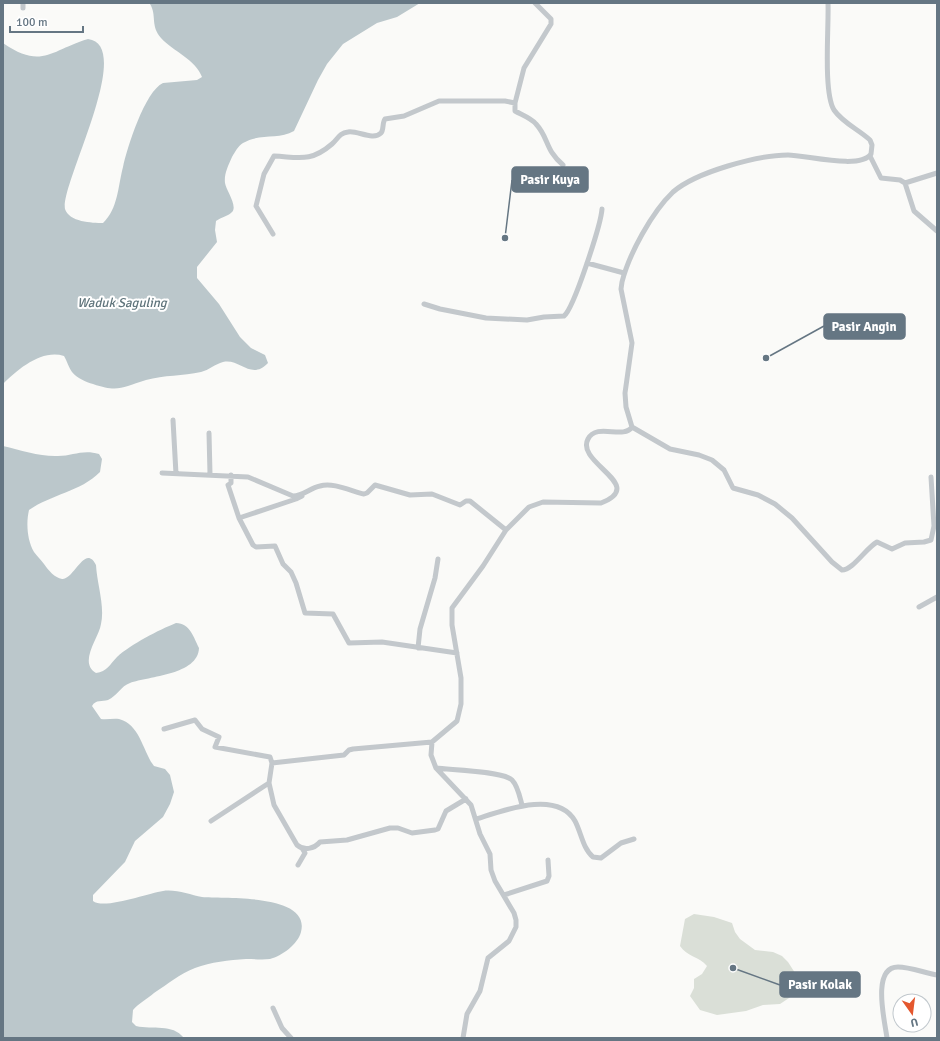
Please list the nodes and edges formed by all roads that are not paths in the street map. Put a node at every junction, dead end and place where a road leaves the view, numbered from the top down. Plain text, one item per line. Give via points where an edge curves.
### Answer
1 (535, 3) edge
2 (828, 3) edge
3 (515, 103) junction
4 (870, 156) junction
5 (563, 165) dead end
6 (937, 174) edge
7 (905, 183) junction
8 (602, 209) dead end
9 (937, 231) edge
10 (273, 234) dead end
11 (587, 263) junction
12 (624, 273) junction
13 (424, 304) dead end
14 (173, 420) dead end
15 (632, 427) junction
16 (209, 433) dead end
17 (162, 473) dead end
18 (176, 474) junction
19 (210, 474) junction
20 (231, 475) junction
21 (932, 477) dead end
22 (303, 494) junction
23 (239, 518) junction
24 (506, 530) junction
25 (438, 559) dead end
26 (937, 597) edge
27 (919, 607) dead end
28 (418, 648) junction
29 (457, 653) junction
30 (164, 729) dead end
31 (432, 742) junction
32 (272, 763) junction
33 (436, 768) junction
34 (270, 783) junction
35 (466, 799) junction
36 (522, 805) junction
37 (476, 819) junction
38 (212, 821) dead end
39 (634, 839) dead end
40 (302, 848) junction
41 (548, 860) dead end
42 (298, 865) dead end
43 (504, 895) junction
44 (937, 975) edge
45 (273, 1008) dead end
46 (291, 1038) edge
47 (463, 1038) edge
48 (887, 1038) edge

1 - 3 street via 550,19 551,24 524,68
2 - 4 street via 830,101 838,114 870,140
3 - 5 street via 515,111 536,123 550,152
3 - 10 street via 436,101 404,116 386,119 379,134 348,132 338,135 333,143 300,160 274,156 264,174 256,206
4 - 7 street via 881,178
4 - 12 street via 844,161 778,155 701,176 674,192 665,202 645,230
6 - 7 street
7 - 9 street via 914,211
8 - 11 street via 600,226
11 - 12 street
11 - 13 street via 564,316 528,320 486,318
12 - 15 street via 621,289 632,350 626,407
14 - 18 street
15 - 21 street via 670,449 712,460 724,470 733,488 758,494 775,504 842,570 850,567 877,542 892,549 905,543 931,540 934,526
15 - 24 street via 625,432 599,432 589,437 587,442 590,456 616,482 617,490 613,497 602,503 558,501 536,504 522,513
16 - 19 street
17 - 18 street
18 - 19 street
19 - 20 street
20 - 22 street via 248,477 293,496
20 - 23 street via 231,483 228,485
22 - 23 street via 298,499
22 - 24 street via 325,485 365,494 375,484 410,495 432,494 460,505 466,500
23 - 28 street via 253,546 275,546 298,587 305,613 334,614 349,642 382,642
24 - 29 street via 452,608
25 - 28 street via 420,629
26 - 27 street
28 - 29 street
29 - 31 street via 461,678 460,714 453,725
30 - 32 street via 195,720 202,729 219,737 215,747 270,757
31 - 32 street via 353,749 344,755
31 - 33 street via 431,755
32 - 34 street
33 - 35 street
33 - 36 street via 509,777 516,785
34 - 38 street
34 - 40 street via 277,811 296,845
35 - 37 street
35 - 40 street via 446,811 438,829 435,830 412,832 390,828 347,840 320,842 314,848
36 - 37 street
36 - 39 street via 535,804 564,810 573,818 593,857 601,858 621,843
37 - 43 street via 490,854 493,875
40 - 42 street via 305,852
41 - 43 street via 547,881
43 - 47 street via 514,913 516,927 509,941 488,958 480,991 467,1014
44 - 48 street via 898,967 886,972 883,978 882,998
45 - 46 street via 282,1028

